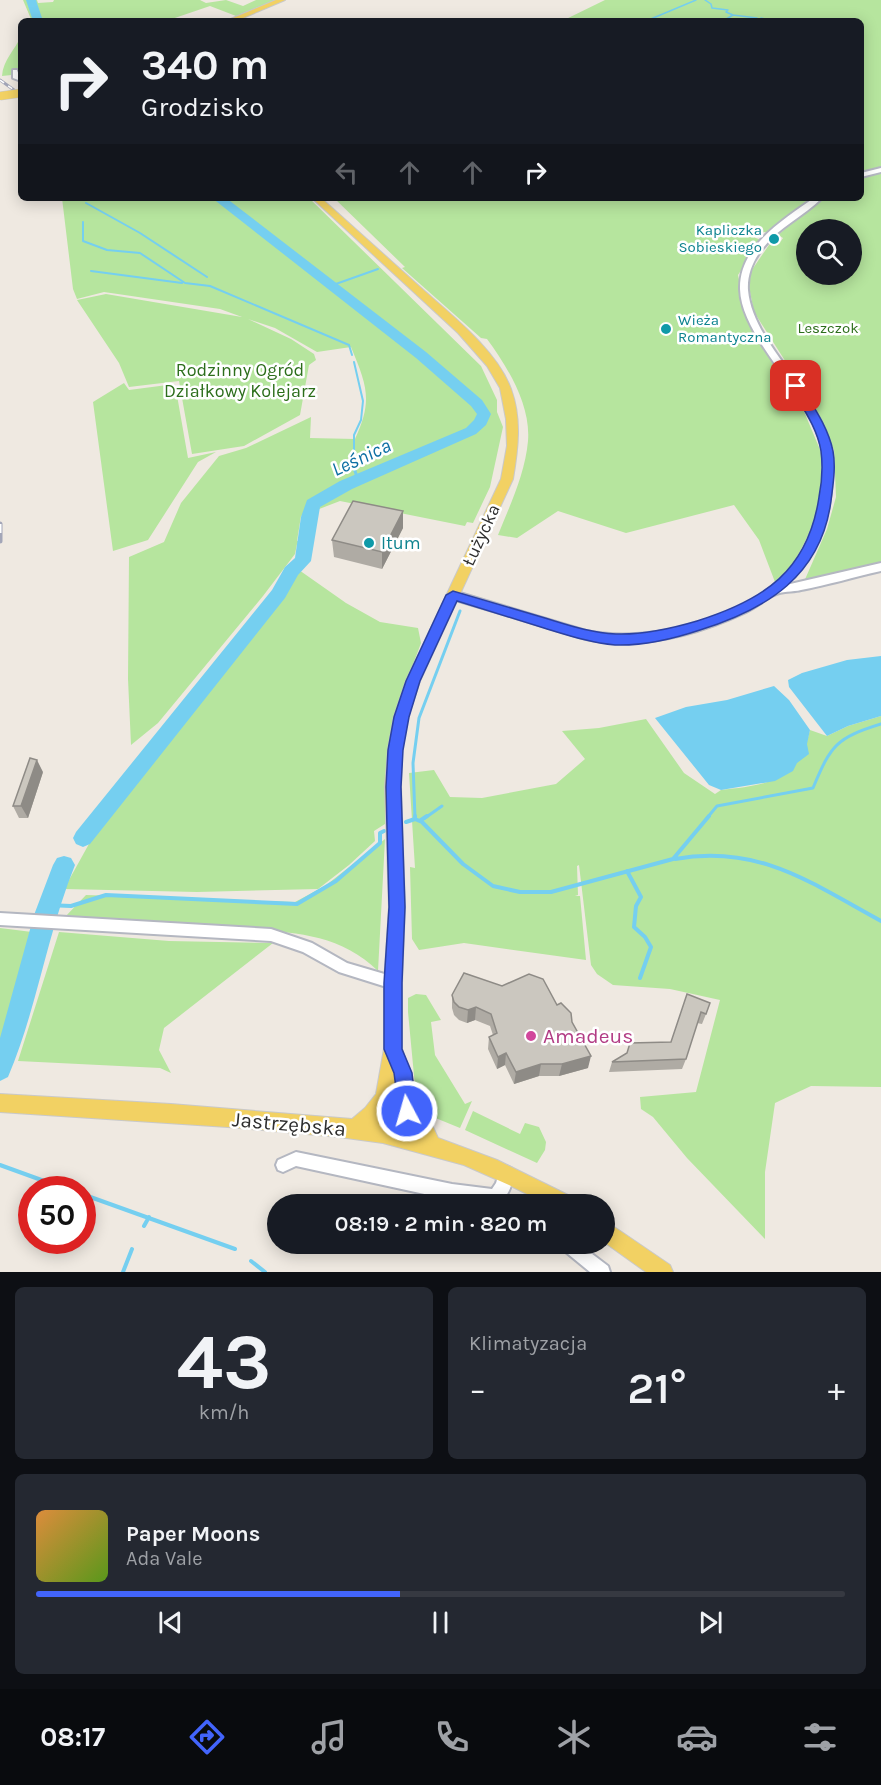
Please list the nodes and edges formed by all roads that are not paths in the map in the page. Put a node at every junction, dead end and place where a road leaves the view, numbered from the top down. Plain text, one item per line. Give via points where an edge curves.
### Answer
1 (282, 0) edge
2 (237, 18) edge
3 (15, 71) dead end
4 (18, 78) edge
5 (18, 93) edge
6 (0, 96) edge
7 (881, 170) edge
8 (864, 174) edge
9 (319, 201) edge
10 (815, 201) edge
11 (881, 567) edge
12 (774, 591) junction
13 (453, 595) junction
14 (0, 919) edge
15 (393, 983) junction
16 (393, 1049) junction
17 (385, 1097) junction
18 (0, 1102) edge
19 (407, 1106) junction
20 (355, 1129) junction
21 (388, 1135) junction
22 (432, 1146) junction
23 (283, 1165) dead end
24 (507, 1173) junction
25 (536, 1194) edge
26 (615, 1238) edge
27 (580, 1254) edge
28 (602, 1272) edge
29 (663, 1272) edge

1 - 2 main road
3 - 4 street
5 - 6 main road, bridge
7 - 8 street
9 - 13 main road, Łużycka via 462,331 492,365 505,388 513,446 507,479
10 - 12 street via 766,239 748,266 744,287 751,315 819,426 828,463 826,495 815,540 795,572
11 - 12 street
12 - 13 street via 726,617 669,634 631,640 585,635
13 - 15 main road, Łużycka via 413,681 395,750 397,907
14 - 15 street via 271,935 307,946 344,968
15 - 16 main road, Łużycka
16 - 17 main road, Łużycka
16 - 19 main road, Łużycka via 403,1073
17 - 20 main road
17 - 21 main road, Łużycka
18 - 20 main road, Jastrzębska
19 - 21 main road via 405,1116
19 - 22 main road via 420,1121
20 - 21 main road, Jastrzębska
21 - 22 main road, Jastrzębska
22 - 24 main road, Jastrzębska
23 - 24 street via 296,1159 452,1192 496,1197
24 - 25 main road, Jastrzębska
26 - 29 main road
27 - 28 street

